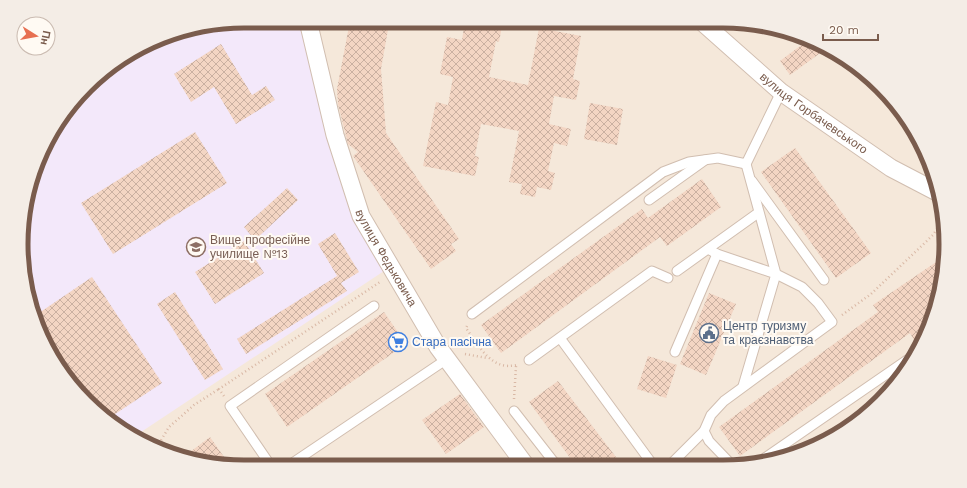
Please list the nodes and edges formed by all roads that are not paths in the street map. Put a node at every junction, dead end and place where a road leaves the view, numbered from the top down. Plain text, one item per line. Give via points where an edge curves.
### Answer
1 (310, 28) edge
2 (709, 28) edge
3 (781, 92) junction
4 (706, 160) junction
5 (746, 164) junction
6 (749, 176) junction
7 (932, 190) edge
8 (649, 200) dead end
9 (758, 213) junction
10 (708, 249) junction
11 (717, 254) junction
12 (677, 271) dead end
13 (776, 274) junction
14 (668, 278) dead end
15 (824, 280) dead end
16 (374, 306) dead end
17 (472, 314) dead end
18 (560, 338) junction
19 (675, 352) dead end
20 (447, 359) junction
21 (529, 360) road end
22 (904, 362) edge
23 (743, 386) junction
24 (514, 411) road end
25 (704, 431) junction
26 (769, 455) edge
27 (267, 460) edge
28 (297, 460) edge
29 (516, 460) edge
30 (552, 460) edge
31 (649, 460) edge
32 (675, 460) edge
33 (727, 460) edge

1 - 20 street, вулиця Федьковича via 336,135 361,216
2 - 3 street, вулиця Горбачевського
3 - 5 lane
3 - 7 street, вулиця Горбачевського via 891,168
4 - 5 lane via 718,158
4 - 8 lane
4 - 17 lane via 689,162 663,172
5 - 6 lane
6 - 9 lane
6 - 15 lane
9 - 10 lane
9 - 13 lane
10 - 11 lane
10 - 12 lane
11 - 13 lane
11 - 19 lane
13 - 23 lane
13 - 23 lane via 802,287 832,322
14 - 18 lane via 652,271
16 - 27 lane via 230,406
18 - 21 lane
18 - 31 lane
20 - 28 lane
20 - 29 street, вулиця Федьковича
22 - 26 lane
23 - 25 lane via 711,415
24 - 30 lane
25 - 32 lane
25 - 33 lane via 709,441

